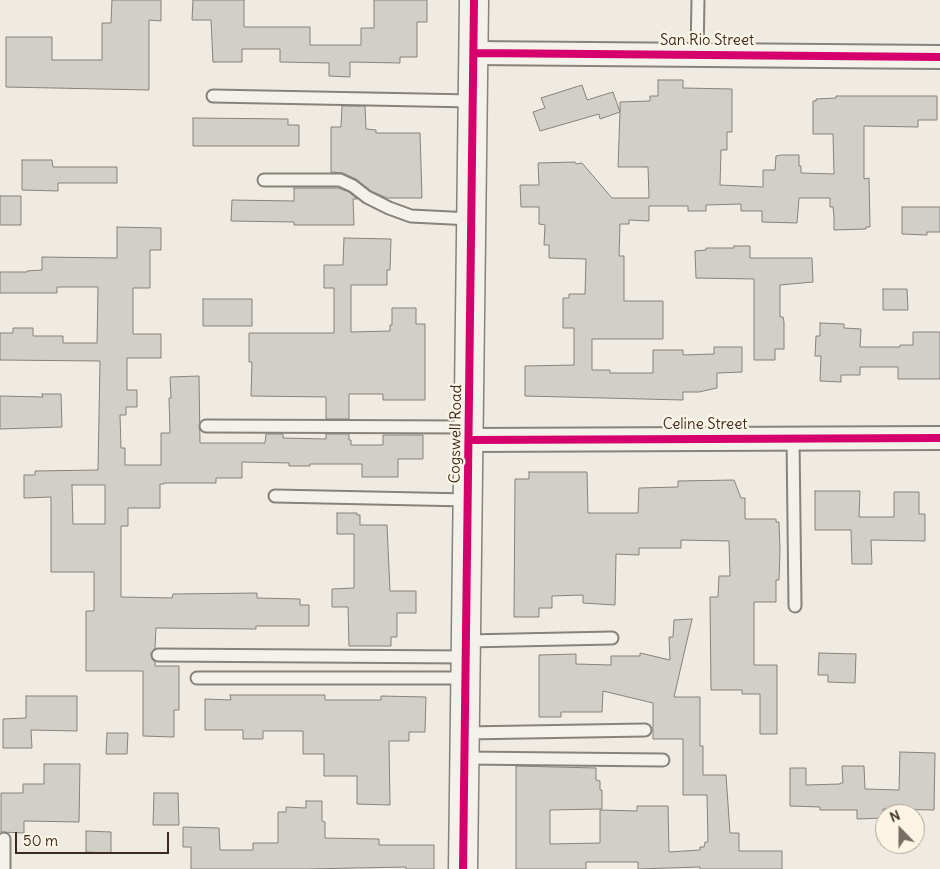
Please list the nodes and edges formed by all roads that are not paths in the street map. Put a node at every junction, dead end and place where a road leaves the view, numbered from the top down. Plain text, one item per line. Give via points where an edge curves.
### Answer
1 (474, 0) edge
2 (698, 0) edge
3 (474, 53) junction
4 (697, 55) junction
5 (940, 57) edge
6 (213, 96) dead end
7 (474, 101) junction
8 (264, 180) dead end
9 (472, 219) junction
10 (206, 426) dead end
11 (470, 434) junction
12 (793, 438) junction
13 (940, 438) edge
14 (275, 496) dead end
15 (469, 500) junction
16 (795, 606) dead end
17 (612, 638) dead end
18 (158, 655) dead end
19 (467, 659) junction
20 (197, 678) dead end
21 (645, 730) dead end
22 (465, 745) junction
23 (663, 760) dead end
24 (4, 839) dead end
25 (4, 869) edge
26 (464, 869) edge

1 - 3 street, Cogswell Road
2 - 4 lane
3 - 4 street, San Rio Street
3 - 7 street, Cogswell Road
4 - 5 street, San Rio Street
6 - 7 lane
7 - 9 street, Cogswell Road
8 - 9 lane via 340,180 367,197 411,216
9 - 11 street, Cogswell Road
10 - 11 lane
11 - 12 street, Celine Street
11 - 15 street, Cogswell Road
12 - 13 street, Celine Street
12 - 16 lane
14 - 15 lane
15 - 19 street, Cogswell Road
17 - 19 lane
18 - 19 lane
19 - 20 lane
19 - 22 street, Cogswell Road
21 - 22 lane
22 - 23 lane
22 - 26 street, Cogswell Road
24 - 25 lane

